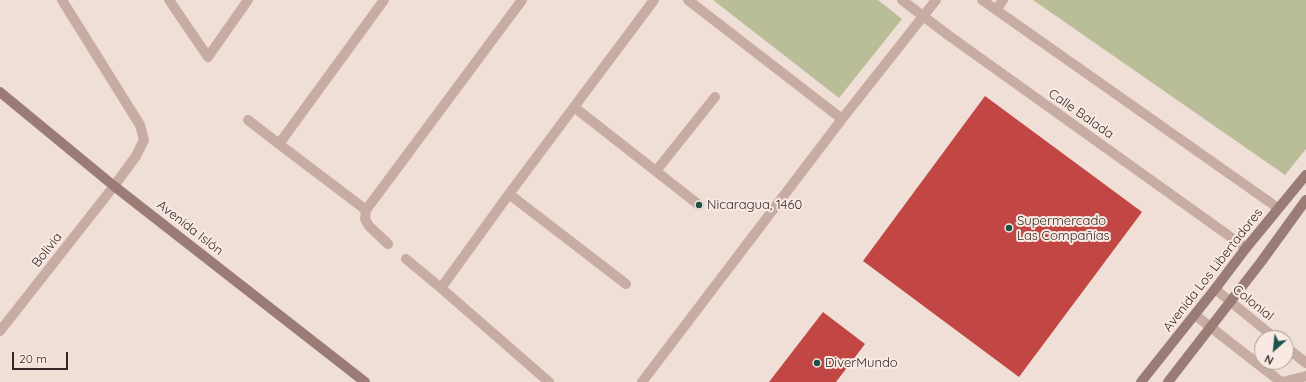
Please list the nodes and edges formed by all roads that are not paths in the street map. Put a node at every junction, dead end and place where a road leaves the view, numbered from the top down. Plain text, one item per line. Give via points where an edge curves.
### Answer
1 (62, 0) edge
2 (169, 0) edge
3 (248, 0) edge
4 (384, 0) edge
5 (522, 0) edge
6 (654, 0) edge
7 (688, 0) edge
8 (902, 0) edge
9 (936, 0) edge
10 (982, 0) edge
11 (1003, 0) edge
12 (996, 10) junction
13 (924, 17) junction
14 (0, 92) edge
15 (715, 97) dead end
16 (574, 107) junction
17 (842, 119) junction
18 (248, 120) dead end
19 (279, 144) junction
20 (656, 171) junction
21 (1306, 175) edge
22 (114, 186) junction
23 (509, 194) junction
24 (1306, 200) edge
25 (699, 205) dead end
26 (1278, 208) junction
27 (366, 210) junction
28 (388, 244) dead end
29 (1246, 248) junction
30 (406, 259) dead end
31 (626, 284) dead end
32 (441, 288) junction
33 (1215, 289) junction
34 (1231, 302) junction
35 (1195, 315) junction
36 (1211, 328) junction
37 (1266, 330) edge
38 (0, 331) edge
39 (1294, 353) edge
40 (1306, 363) edge
41 (1306, 376) edge
42 (354, 378) edge
43 (365, 382) edge
44 (549, 382) edge
45 (642, 382) edge
46 (1141, 382) edge
47 (1168, 382) edge
48 (1281, 382) edge

1 - 22 street, Bolivia via 140,124 144,140 136,156
2 - 3 street via 208,57
4 - 19 street
5 - 27 street
6 - 16 street
7 - 17 street
8 - 13 street, Calle Balada
9 - 13 street
10 - 12 street
11 - 12 street
12 - 26 street
13 - 17 street
13 - 29 street, Calle Balada
14 - 22 main road, Avenida Islón
15 - 20 street
16 - 20 street
16 - 23 street
17 - 45 street
18 - 19 street
19 - 27 street
20 - 25 street
21 - 26 main road, Avenida Los Libertadores
22 - 38 street, Bolivia
22 - 42 main road, Avenida Islón
23 - 31 street
23 - 32 street
24 - 34 main road
26 - 29 main road, Avenida Los Libertadores
27 - 28 street via 365,219 369,226
29 - 33 main road, Avenida Los Libertadores
30 - 32 street
32 - 44 street
33 - 34 street, Colonial
33 - 35 main road, Avenida Los Libertadores
34 - 36 main road
34 - 37 street, Colonial
35 - 36 street
35 - 46 main road, Avenida Los Libertadores
36 - 47 main road
36 - 48 street
39 - 40 street
41 - 48 street
42 - 43 main road, Avenida Islón

